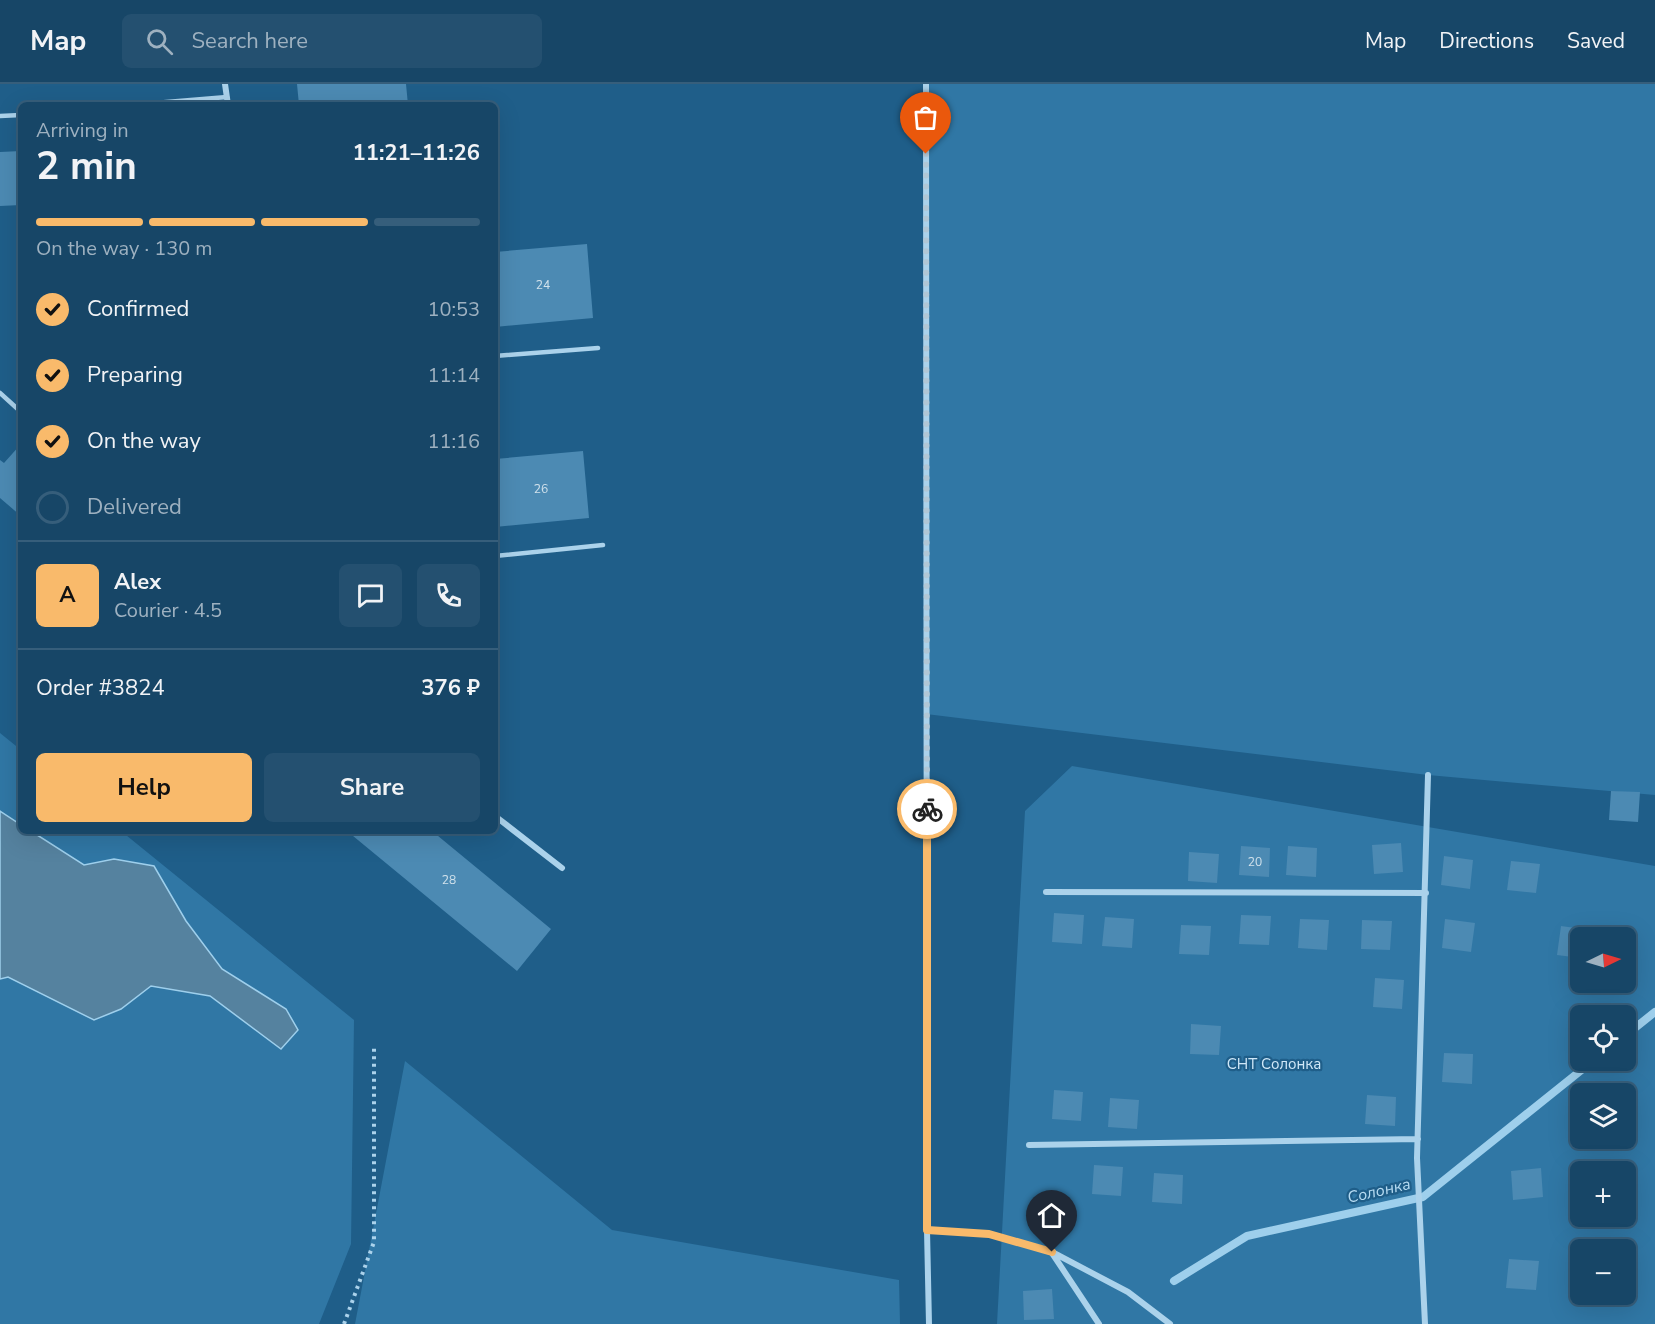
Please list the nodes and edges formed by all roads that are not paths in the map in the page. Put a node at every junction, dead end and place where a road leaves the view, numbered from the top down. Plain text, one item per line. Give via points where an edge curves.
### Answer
1 (225, 84) edge
2 (926, 84) edge
3 (227, 96) junction
4 (162, 102) edge
5 (228, 102) edge
6 (18, 114) edge
7 (0, 116) edge
8 (598, 348) dead end
9 (498, 356) edge
10 (0, 393) edge
11 (18, 409) edge
12 (603, 545) dead end
13 (498, 556) edge
14 (1428, 775) dead end
15 (498, 818) edge
16 (562, 868) dead end
17 (1046, 892) dead end
18 (1426, 893) junction
19 (1418, 1139) junction
20 (1029, 1145) dead end
21 (927, 1230) junction
22 (1052, 1252) junction
23 (929, 1324) edge
24 (1099, 1324) edge
25 (1170, 1324) edge
26 (1425, 1324) edge

1 - 3 street
2 - 21 street
3 - 4 lane
3 - 5 street
6 - 7 lane
8 - 9 lane
10 - 11 lane
12 - 13 lane
14 - 18 street
15 - 16 street
17 - 18 street
18 - 19 street
19 - 20 street
19 - 26 street
21 - 22 street via 989,1234
21 - 23 street
22 - 24 street
22 - 25 street via 1128,1292

